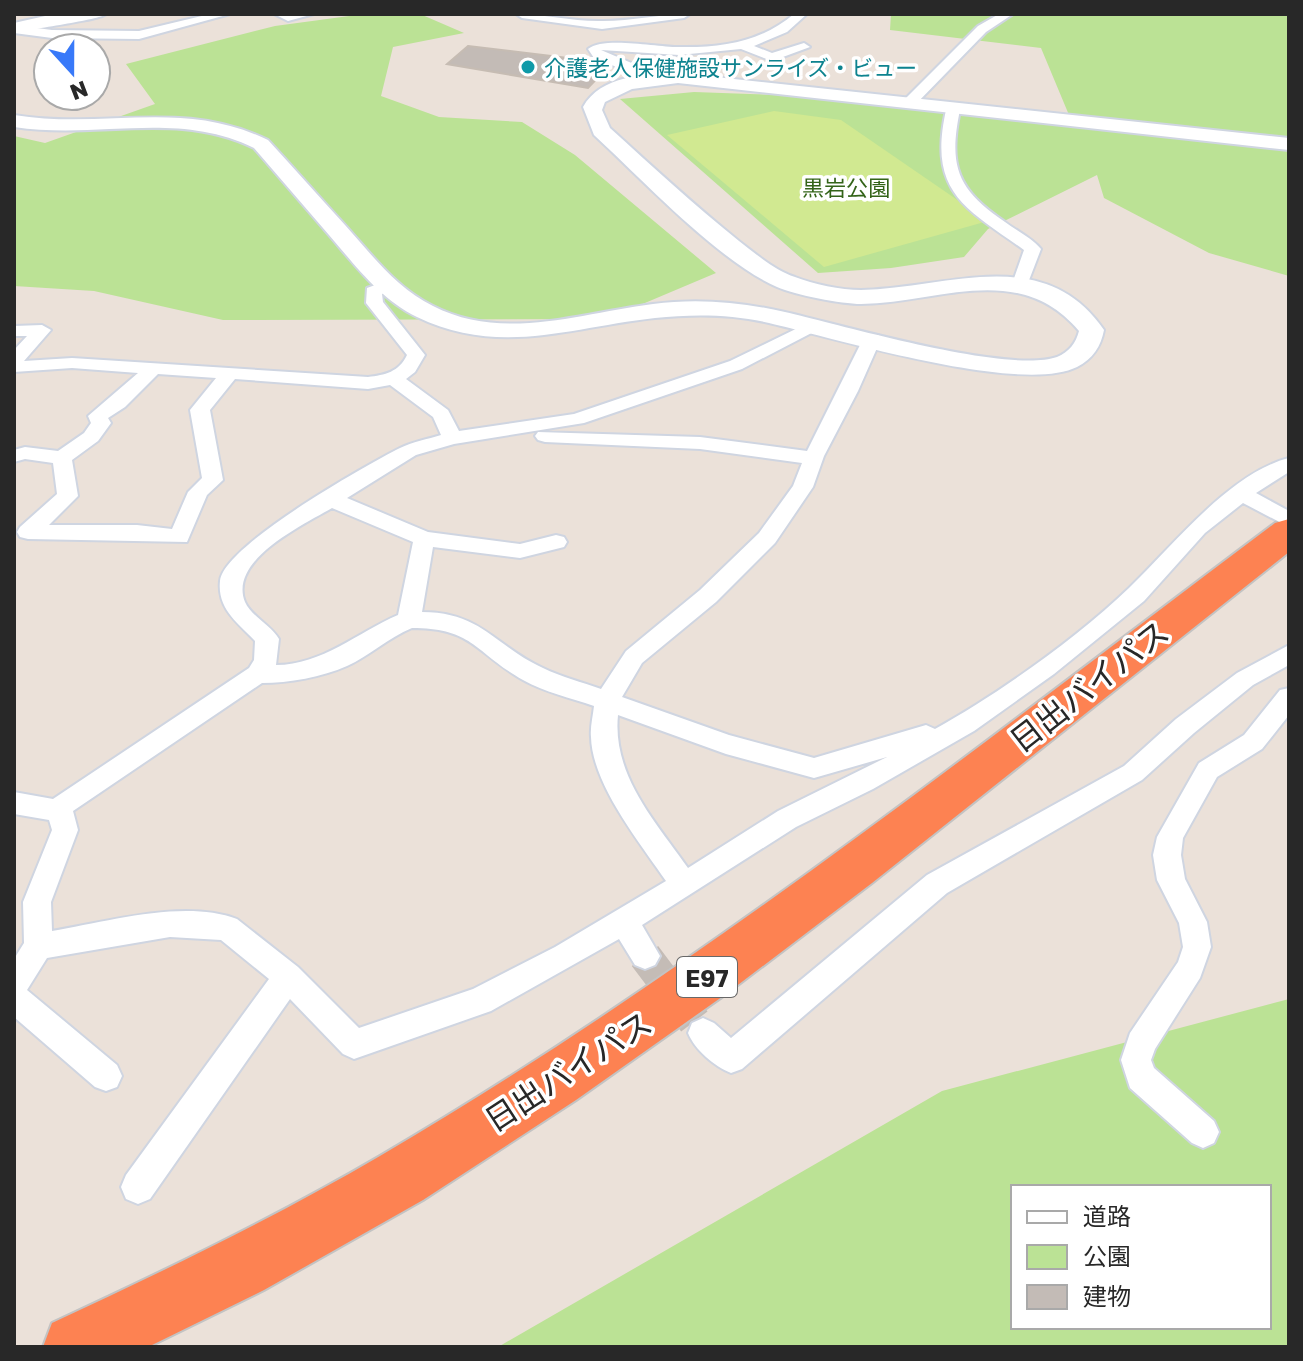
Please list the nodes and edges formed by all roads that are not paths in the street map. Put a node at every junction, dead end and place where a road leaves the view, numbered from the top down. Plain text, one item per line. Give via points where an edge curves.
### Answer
1 (98, 14) edge
2 (224, 14) edge
3 (280, 14) edge
4 (308, 14) edge
5 (522, 14) edge
6 (684, 14) edge
7 (801, 14) edge
8 (1007, 14) edge
9 (14, 29) edge
10 (741, 45) junction
11 (804, 47) dead end
12 (657, 79) junction
13 (908, 104) junction
14 (953, 110) junction
15 (14, 121) edge
16 (1289, 144) edge
17 (1020, 284) junction
18 (386, 286) junction
19 (816, 326) junction
20 (14, 331) edge
21 (872, 339) junction
22 (14, 361) edge
23 (14, 367) edge
24 (154, 368) junction
25 (231, 372) junction
26 (394, 379) junction
27 (522, 429) junction
28 (452, 438) junction
29 (14, 456) edge
30 (62, 458) junction
31 (813, 458) junction
32 (1289, 464) edge
33 (1243, 494) junction
34 (332, 500) junction
35 (1276, 519) edge
36 (1289, 520) edge
37 (21, 532) edge
38 (424, 539) junction
39 (556, 542) dead end
40 (409, 620) junction
41 (1289, 654) edge
42 (257, 674) junction
43 (1289, 697) edge
44 (607, 700) junction
45 (965, 724) junction
46 (14, 803) edge
47 (60, 811) junction
48 (684, 885) junction
49 (624, 922) junction
50 (38, 946) junction
51 (645, 956) tunnel mouth
52 (288, 977) junction
53 (14, 985) edge
54 (14, 998) edge
55 (703, 1033) tunnel mouth
56 (106, 1076) dead end
57 (1203, 1132) dead end
58 (138, 1187) dead end
59 (76, 1347) edge

1 - 9 street
2 - 9 street via 139,35
3 - 4 street
5 - 6 street via 602,25
7 - 10 street via 788,29
8 - 13 street via 982,29
10 - 11 street via 772,57
10 - 12 street via 688,51 594,49
12 - 13 street
12 - 17 street via 600,94 593,113 601,131 758,267 787,283 859,297 974,283
13 - 14 street
14 - 16 street
14 - 17 street via 945,141 954,183 965,201 1033,249
15 - 18 street via 64,127 189,122 242,132 261,144
17 - 21 street via 1073,308 1092,330 1088,346 1068,362 1040,368 994,367
18 - 19 street via 425,312 466,326 516,331 702,308 754,312
18 - 26 street via 373,292 375,303 416,355 412,366
19 - 21 street
19 - 27 street via 736,365 577,419
20 - 22 street via 42,330
21 - 31 street
23 - 24 street via 72,363
24 - 25 street
24 - 30 street via 98,416 101,423 91,437
25 - 26 street via 368,383
25 - 37 street via 200,410 213,480 198,492 179,537
26 - 28 street via 441,414
27 - 28 street
27 - 31 street via 529,435 700,443
28 - 34 street via 409,451
29 - 30 street
30 - 37 street via 68,496
31 - 44 street via 803,487 767,538 634,657
32 - 33 street
33 - 35 street
33 - 45 street via 1198,528 1136,595 1046,668
34 - 38 street
34 - 42 street via 264,540 235,569 234,606 267,639 266,661
35 - 36 street
35 - 59 highway, 日出バイパス / E97 via 761,938 545,1089 280,1246
38 - 39 street via 520,551
38 - 40 street
40 - 42 street via 340,659 282,674
40 - 44 street via 470,629 532,674
41 - 55 street via 1245,679 1133,773 937,884 731,1058
42 - 47 street via 64,803
43 - 57 street via 1253,742 1208,770 1170,837 1171,880 1193,922 1197,947 1136,1060 1141,1077
44 - 45 street via 726,744 814,768
44 - 48 street via 603,739 614,777
45 - 48 street via 787,819
46 - 47 street
47 - 50 street via 65,830 37,902
48 - 49 street
49 - 51 street
49 - 52 street via 480,1001 354,1044
50 - 52 street via 170,924 227,928
50 - 53 street
52 - 58 street
54 - 56 street

